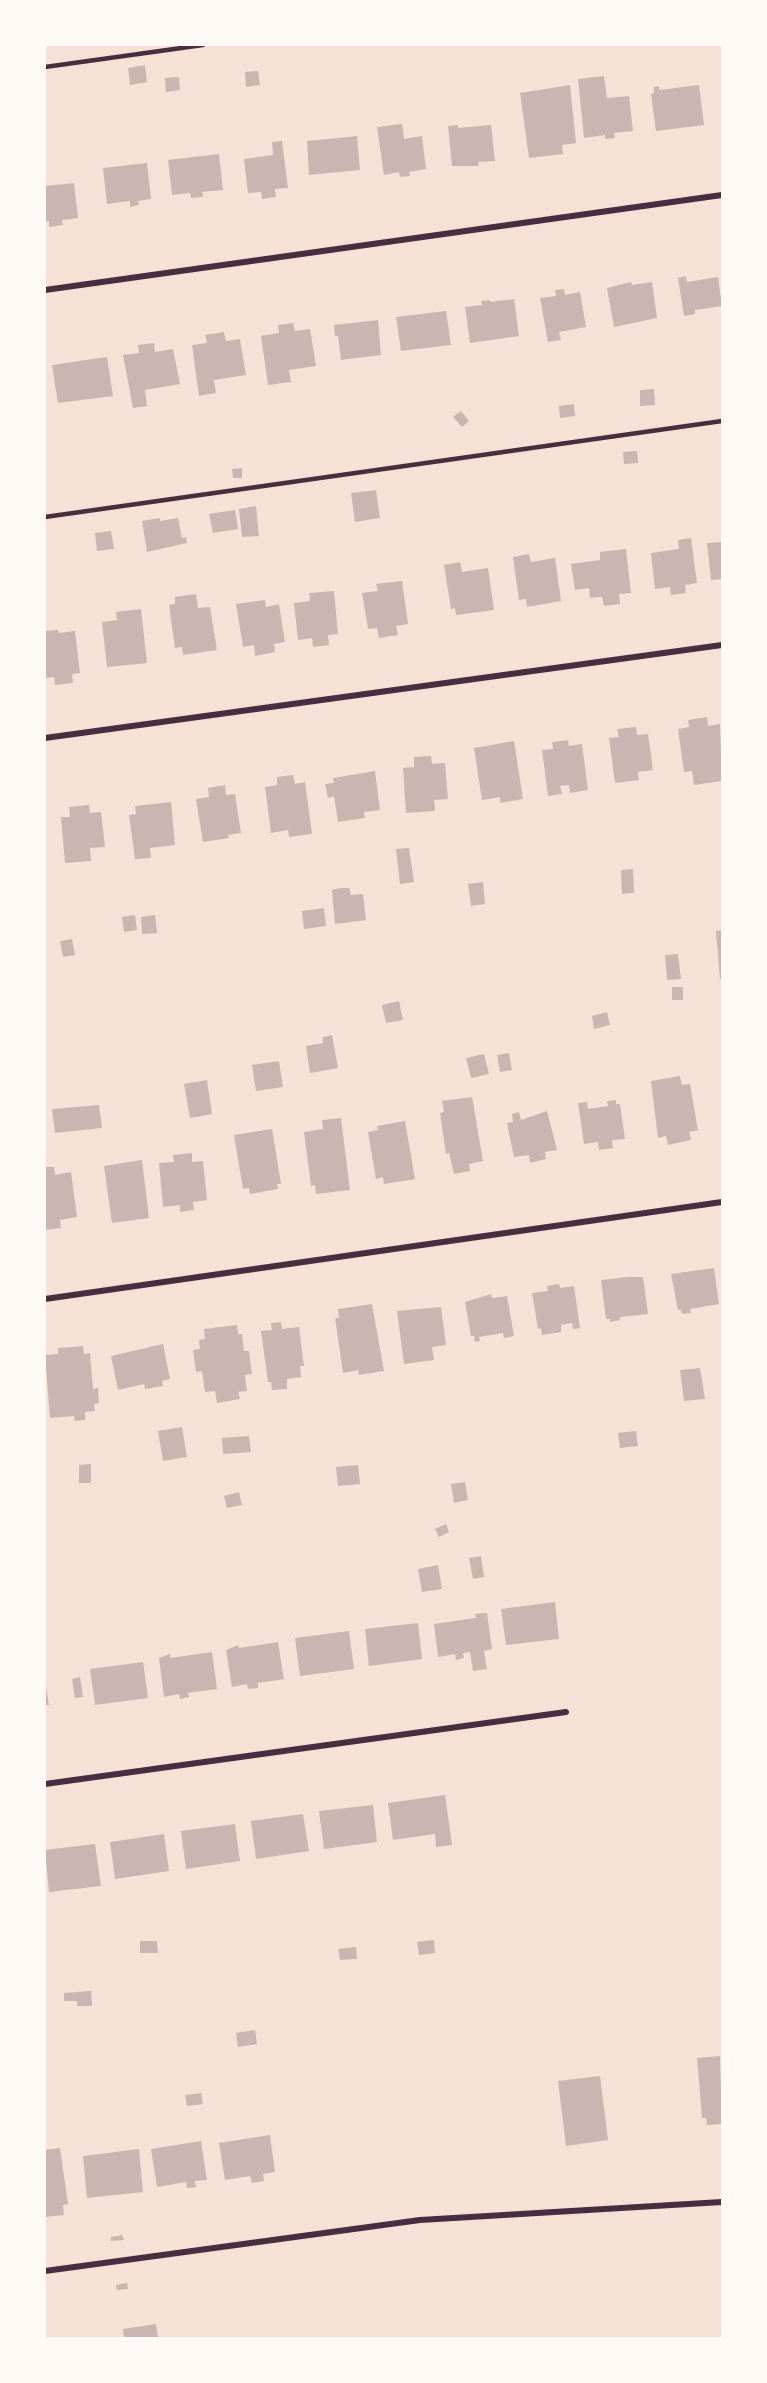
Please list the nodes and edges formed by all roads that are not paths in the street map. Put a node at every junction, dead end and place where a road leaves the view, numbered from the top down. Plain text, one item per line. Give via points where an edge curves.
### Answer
1 (203, 45) edge
2 (45, 67) edge
3 (722, 195) edge
4 (45, 290) edge
5 (722, 421) edge
6 (45, 517) edge
7 (722, 645) edge
8 (45, 738) edge
9 (722, 1202) edge
10 (45, 1299) edge
11 (566, 1712) dead end
12 (45, 1784) edge
13 (722, 2202) edge
14 (45, 2271) edge

1 - 2 lane
3 - 4 street
5 - 6 lane
7 - 8 street
9 - 10 street
11 - 12 street
13 - 14 street via 420,2220

